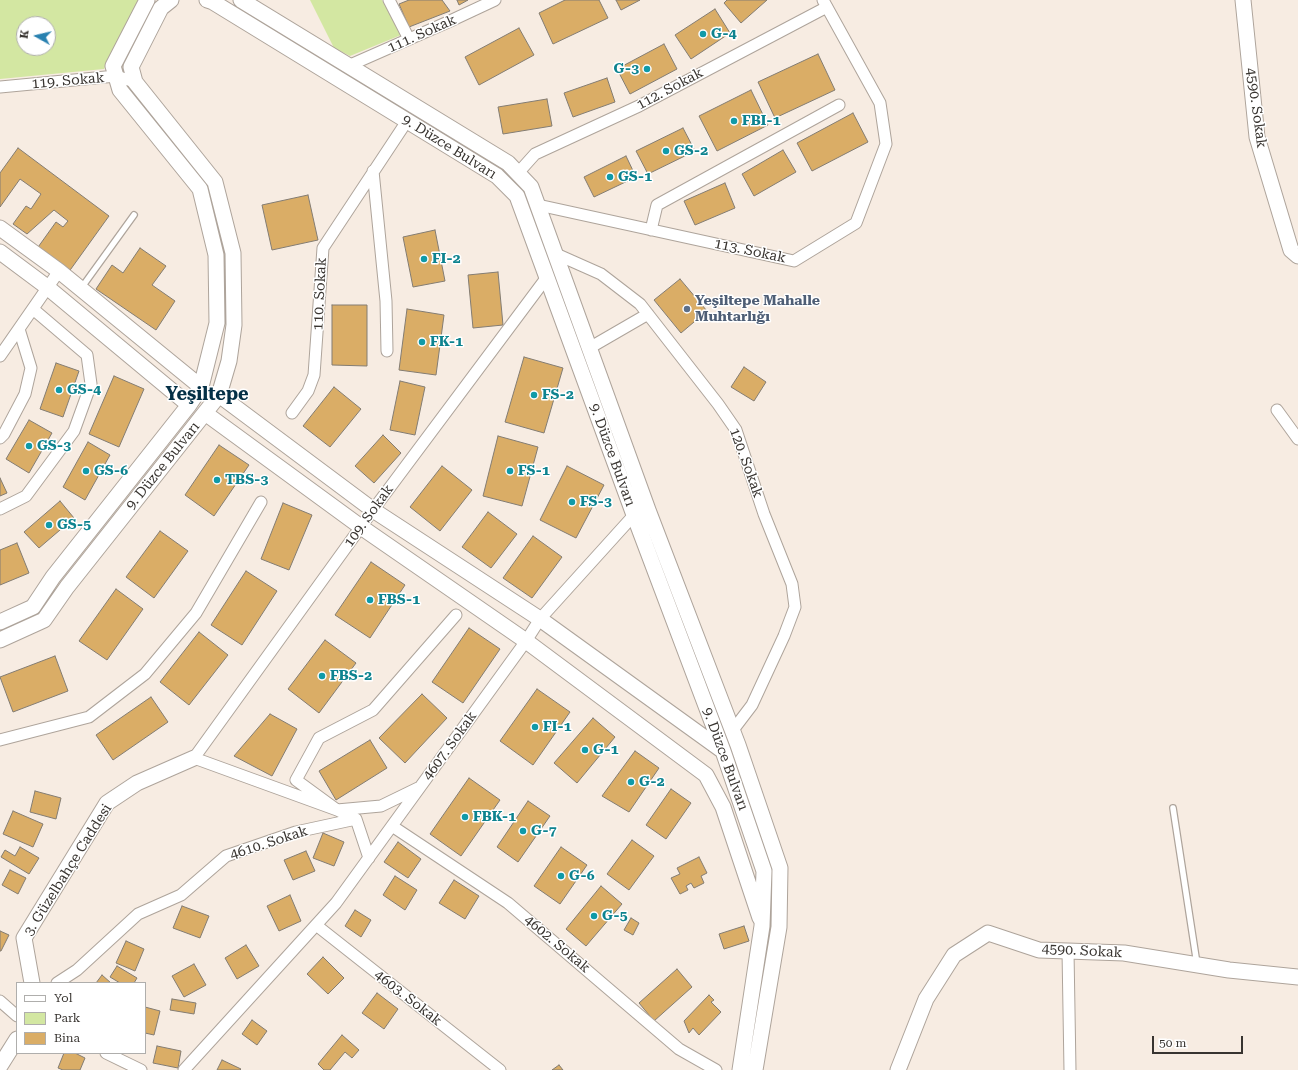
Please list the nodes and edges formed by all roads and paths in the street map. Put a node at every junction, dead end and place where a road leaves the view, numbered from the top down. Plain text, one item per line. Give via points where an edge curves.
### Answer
1 (147, 0) edge
2 (171, 0) edge
3 (207, 0) edge
4 (241, 0) edge
5 (389, 0) edge
6 (495, 0) edge
7 (1243, 0) edge
8 (825, 3) edge
9 (409, 39) junction
10 (348, 66) junction
11 (116, 76) junction
12 (135, 82) junction
13 (0, 87) edge
14 (839, 105) dead end
15 (407, 121) junction
16 (374, 171) junction
17 (518, 173) junction
18 (538, 205) junction
19 (134, 214) dead end
20 (0, 228) edge
21 (651, 230) junction
22 (0, 252) edge
23 (556, 254) junction
24 (1298, 256) edge
25 (59, 271) junction
26 (547, 277) junction
27 (47, 287) junction
28 (80, 289) junction
29 (33, 309) junction
30 (648, 314) junction
31 (18, 329) junction
32 (591, 347) junction
33 (387, 351) dead end
34 (0, 356) edge
35 (201, 387) junction
36 (219, 395) junction
37 (189, 405) junction
38 (1277, 410) dead end
39 (205, 413) junction
40 (292, 413) dead end
41 (0, 438) edge
42 (1298, 439) edge
43 (261, 502) dead end
44 (0, 509) edge
45 (373, 510) junction
46 (634, 515) junction
47 (361, 527) junction
48 (456, 615) dead end
49 (540, 619) junction
50 (0, 622) edge
51 (0, 640) edge
52 (526, 641) junction
53 (733, 730) junction
54 (0, 740) edge
55 (723, 751) junction
56 (194, 758) junction
57 (420, 787) junction
58 (1173, 808) dead end
59 (337, 810) junction
60 (356, 819) junction
61 (392, 826) junction
62 (369, 858) junction
63 (316, 925) junction
64 (762, 926) junction
65 (1068, 951) junction
66 (1197, 965) junction
67 (1298, 977) edge
68 (32, 982) edge
69 (59, 982) edge
70 (0, 1001) edge
71 (16, 1015) edge
72 (16, 1041) edge
73 (108, 1054) edge
74 (0, 1066) edge
75 (140, 1070) edge
76 (184, 1070) edge
77 (500, 1070) edge
78 (716, 1070) edge
79 (740, 1070) edge
80 (755, 1070) edge
81 (898, 1070) edge
82 (1070, 1070) edge

1 - 11 main road, 9. Düzce Bulvarı via 113,66
2 - 12 main road, 9. Düzce Bulvarı via 161,8 130,67
3 - 15 main road, 9. Düzce Bulvarı
4 - 10 main road, 9. Düzce Bulvarı
5 - 9 street
6 - 9 street, 111. Sokak
7 - 24 main road, 4590. Sokak via 1257,137 1291,250
8 - 17 street, 112. Sokak via 638,106 534,154
8 - 21 street, 113. Sokak via 880,103 886,144 856,223 794,260
9 - 10 street, 111. Sokak
10 - 17 main road, 9. Düzce Bulvarı via 508,163
11 - 12 street, 119. Sokak
11 - 13 street, 119. Sokak
11 - 35 main road, 9. Düzce Bulvarı via 120,90 200,189 216,255 217,323
12 - 36 main road, 9. Düzce Bulvarı via 215,182 233,253 234,325 229,361
14 - 21 street via 657,205
15 - 16 street, 110. Sokak
15 - 26 main road, 9. Düzce Bulvarı via 497,176 517,196
16 - 33 street via 386,301
16 - 40 street, 110. Sokak via 323,248 314,375 308,391
17 - 18 main road, 9. Düzce Bulvarı via 531,187
18 - 21 street, 113. Sokak
18 - 23 main road, 9. Düzce Bulvarı
19 - 28 lane
20 - 25 main road
22 - 27 main road
23 - 30 street, 120. Sokak via 601,274 640,304
23 - 32 main road, 9. Düzce Bulvarı
25 - 27 street
25 - 28 main road
26 - 45 street, 109. Sokak
26 - 46 main road, 9. Düzce Bulvarı
27 - 29 street
27 - 37 main road
28 - 35 main road
29 - 31 street
29 - 44 street via 87,355 91,384 74,431 26,496
30 - 32 street
30 - 53 street, 120. Sokak via 736,430 764,514 792,584 795,607 784,636 752,705
31 - 34 street
31 - 41 street via 31,368 25,394
32 - 53 main road, 9. Düzce Bulvarı via 648,510
35 - 37 main road, 9. Düzce Bulvarı
36 - 39 main road, 9. Düzce Bulvarı
36 - 45 main road
37 - 50 main road, 9. Düzce Bulvarı via 53,577 33,607
38 - 42 street
39 - 47 main road
39 - 51 main road, 9. Düzce Bulvarı via 67,587 44,620
43 - 54 street via 196,613 145,674 89,716
45 - 47 street, 109. Sokak
45 - 49 main road
46 - 49 street, 4607. Sokak
46 - 55 main road, 9. Düzce Bulvarı
47 - 52 main road
47 - 56 street, 109. Sokak
48 - 59 street via 373,710 319,738 296,780
49 - 52 street, 4607. Sokak
49 - 55 main road
52 - 57 street, 4607. Sokak
52 - 64 main road via 706,775 723,807
53 - 80 main road, 9. Düzce Bulvarı via 780,868 779,927
55 - 64 main road, 9. Düzce Bulvarı via 764,870
56 - 59 street
56 - 68 main road, 3. Güzelbahçe Caddesi via 137,783 107,803 24,938
57 - 59 street via 381,806
57 - 61 street, 4607. Sokak
58 - 66 lane
59 - 60 street
60 - 62 street
60 - 69 street, 4610. Sokak via 296,832 226,856 181,895 138,914 78,970
61 - 62 street, 4607. Sokak
61 - 78 street, 4602. Sokak via 508,903 679,1049
62 - 63 street, 4607. Sokak via 336,903
63 - 76 street, 4607. Sokak
63 - 77 street, 4603. Sokak
64 - 79 main road, 9. Düzce Bulvarı
65 - 66 main road, 4590. Sokak via 1124,954
65 - 81 main road, 4590. Sokak via 1039,950 988,933 954,955 926,999
65 - 82 street
66 - 67 main road, 4590. Sokak
70 - 71 street
72 - 74 main road
73 - 75 street

